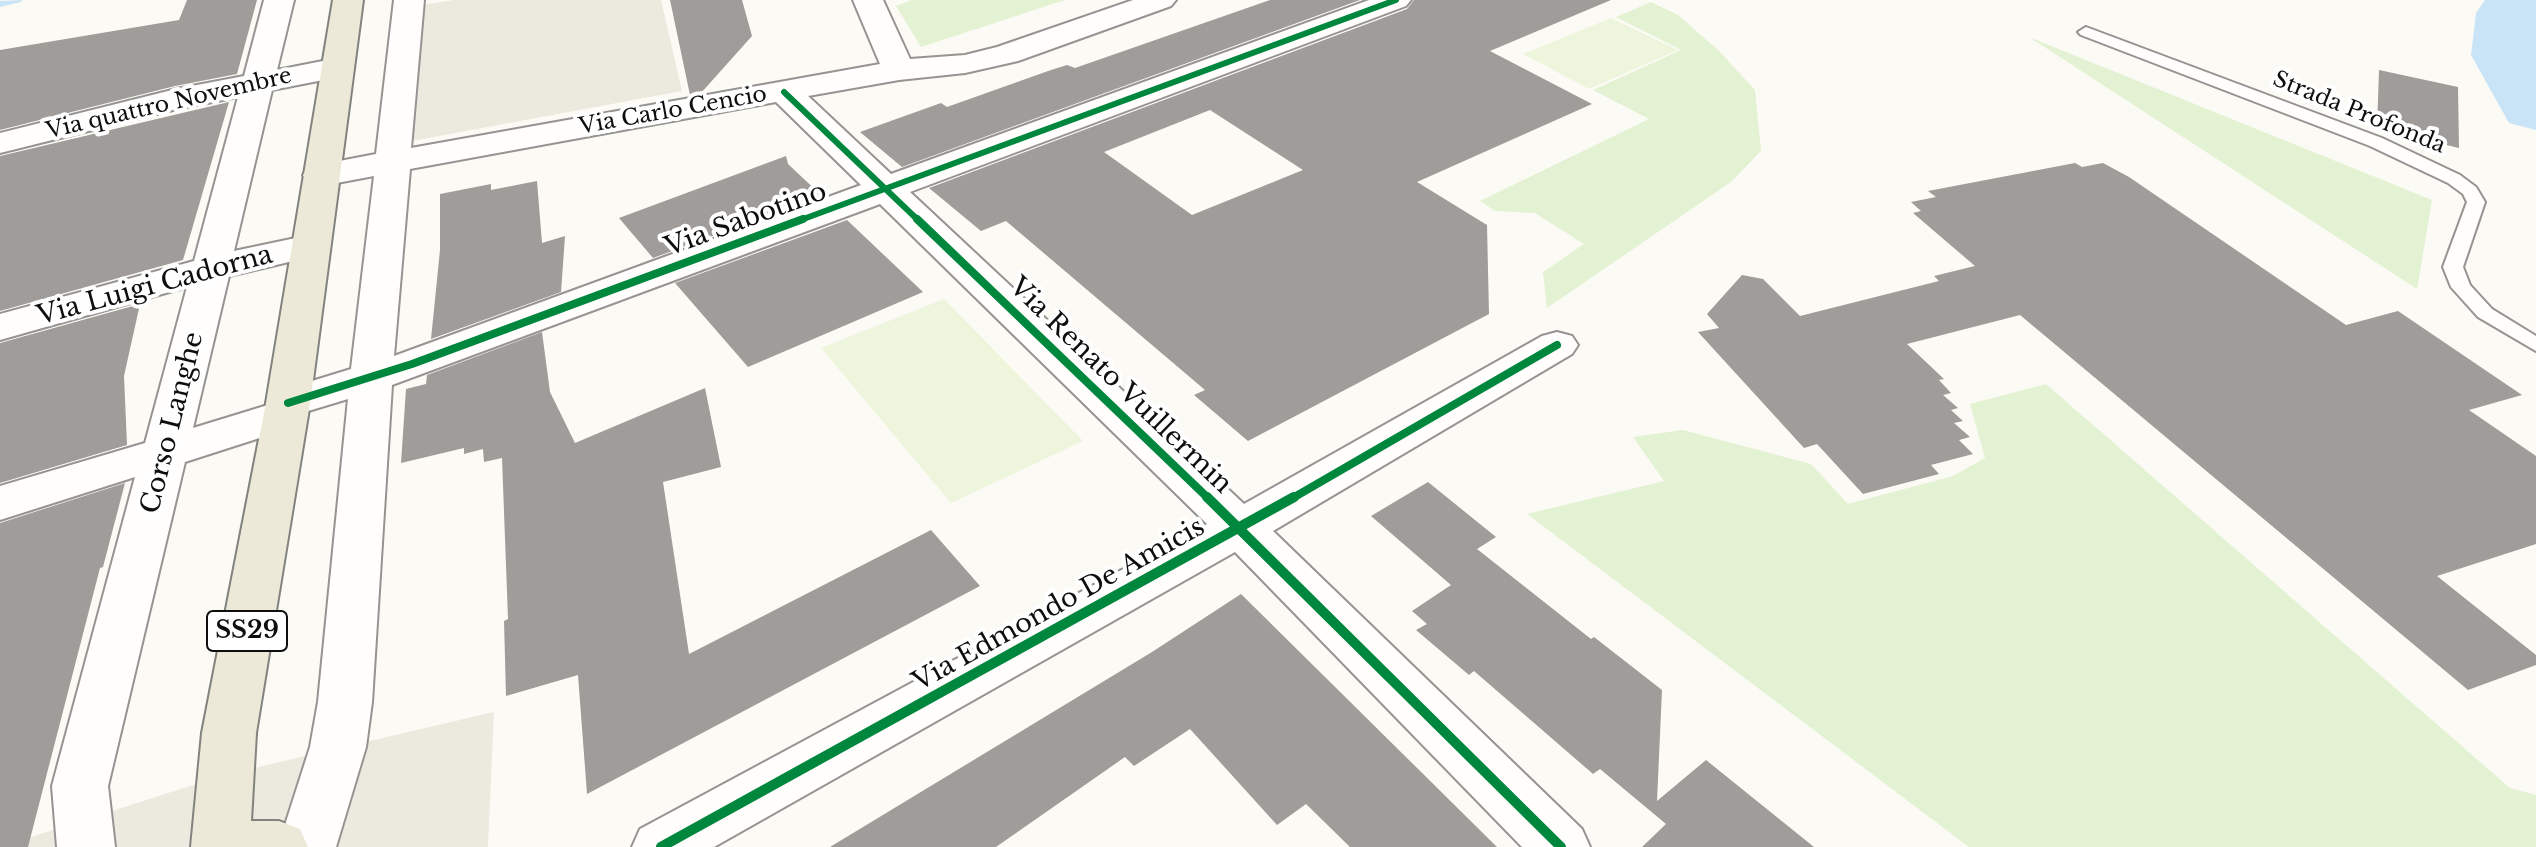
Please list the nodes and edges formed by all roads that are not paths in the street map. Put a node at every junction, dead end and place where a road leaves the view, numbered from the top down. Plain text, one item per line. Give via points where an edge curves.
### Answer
1 (279, 0) edge
2 (348, 0) edge
3 (409, 0) edge
4 (868, 0) edge
5 (1161, 0) edge
6 (1396, 0) edge
7 (2086, 32) dead end
8 (338, 68) junction
9 (899, 70) junction
10 (256, 82) junction
11 (784, 92) junction
12 (0, 143) edge
13 (393, 160) junction
14 (321, 175) junction
15 (884, 190) junction
16 (310, 246) junction
17 (212, 268) junction
18 (0, 327) edge
19 (1557, 345) dead end
20 (2536, 345) edge
21 (371, 377) junction
22 (287, 409) junction
23 (166, 450) junction
24 (0, 503) edge
25 (1240, 528) junction
26 (86, 847) edge
27 (220, 847) edge
28 (241, 847) edge
29 (279, 847) edge
30 (307, 847) edge
31 (661, 847) edge
32 (1561, 847) edge

1 - 10 street, Corso Langhe
2 - 8 main road, SS29
3 - 13 street
4 - 9 street
5 - 9 street, Via Carlo Cencio via 1007,54 938,69
6 - 15 street, Via Sabotino
7 - 20 lane, Strada Profonda via 2376,142 2454,179 2476,202 2453,267 2461,287 2485,313
8 - 10 street, Via quattro Novembre
8 - 14 main road, SS29
9 - 11 street, Via Carlo Cencio
10 - 12 street, Via quattro Novembre
10 - 17 street, Corso Langhe
11 - 13 street, Via Carlo Cencio
11 - 15 street, Via Renato Vuillermin
13 - 14 street, Via Carlo Cencio
13 - 21 street
14 - 16 main road, SS29
15 - 21 street, Via Sabotino
15 - 25 street, Via Renato Vuillermin
16 - 17 street, Via Luigi Cadorna
16 - 22 main road, SS29
17 - 18 street, Via Luigi Cadorna
17 - 23 street, Corso Langhe
19 - 25 street, Via Edmondo De Amicis
21 - 22 street, Via Sabotino
21 - 30 street via 345,702 338,747
22 - 23 street, Via Sabotino
22 - 27 main road, SS29 via 229,733
23 - 24 street, Via Sabotino
23 - 26 street, Corso Langhe via 80,786
25 - 31 street, Via Edmondo De Amicis
25 - 32 street, Via Renato Vuillermin
28 - 29 main road

